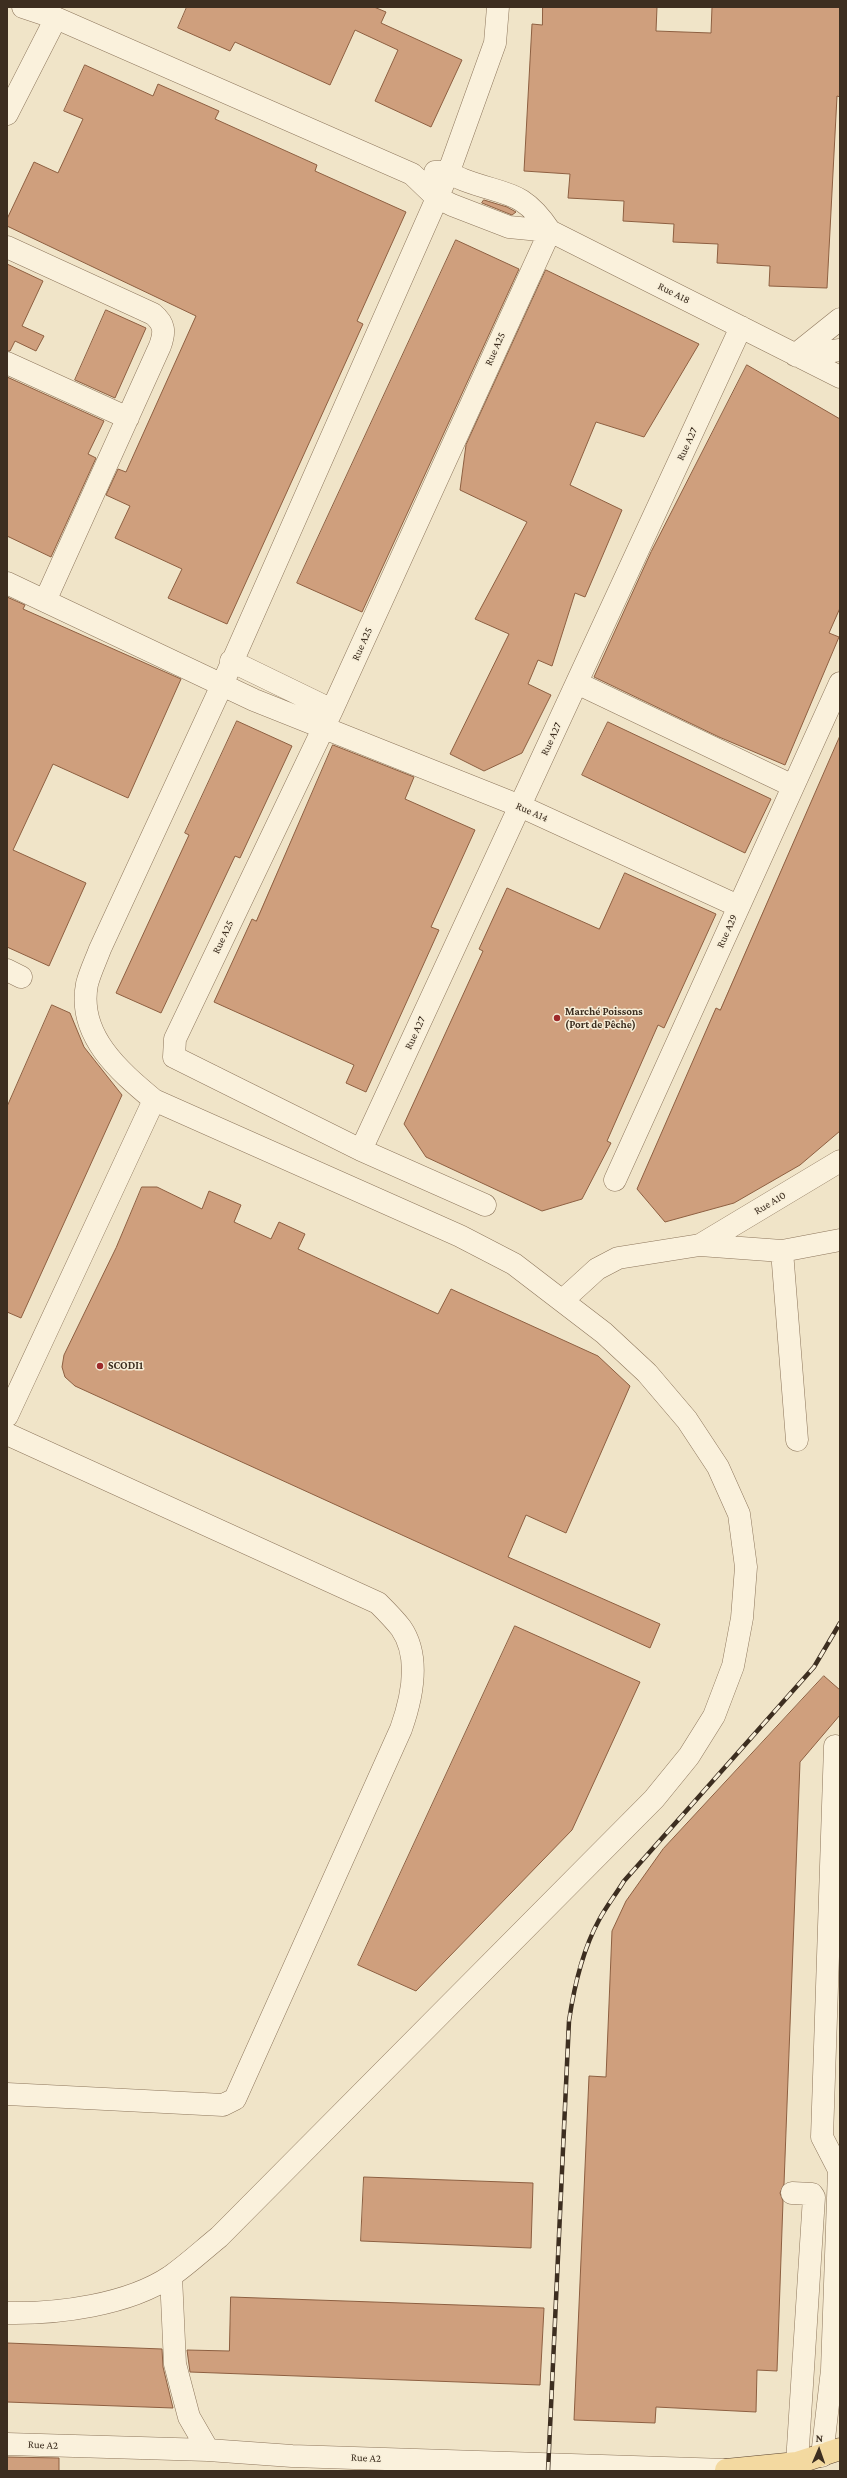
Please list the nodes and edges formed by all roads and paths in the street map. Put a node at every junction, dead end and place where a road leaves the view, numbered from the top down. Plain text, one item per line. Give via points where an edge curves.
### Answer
1 (23, 7) edge
2 (498, 7) edge
3 (56, 18) junction
4 (7, 114) edge
5 (449, 171) junction
6 (412, 174) junction
7 (436, 197) junction
8 (550, 231) junction
9 (7, 247) edge
10 (840, 319) edge
11 (741, 327) junction
12 (840, 350) edge
13 (796, 355) junction
14 (7, 363) edge
15 (840, 377) edge
16 (128, 418) junction
17 (7, 583) edge
18 (45, 601) junction
19 (231, 661) junction
20 (576, 683) junction
21 (840, 683) edge
22 (222, 685) junction
23 (332, 710) junction
24 (322, 729) junction
25 (793, 786) junction
26 (520, 806) junction
27 (738, 906) junction
28 (154, 1100) junction
29 (361, 1150) junction
30 (840, 1161) edge
31 (615, 1180) dead end
32 (485, 1205) dead end
33 (840, 1240) edge
34 (700, 1245) junction
35 (782, 1251) junction
36 (563, 1300) junction
37 (7, 1416) edge
38 (7, 1434) edge
39 (797, 1440) dead end
40 (835, 1746) dead end
41 (7, 2094) edge
42 (792, 2193) dead end
43 (171, 2276) junction
44 (7, 2313) edge
45 (7, 2444) edge
46 (208, 2450) junction
47 (831, 2453) edge
48 (797, 2463) junction
49 (292, 2464) edge
50 (728, 2470) edge

1 - 3 street
2 - 5 street via 495,43
3 - 4 street
3 - 6 street
5 - 6 street
5 - 7 street
5 - 8 street via 463,180 522,199 539,214
6 - 7 street
7 - 8 street via 510,227
7 - 19 street via 339,422
8 - 11 street, Rue A18
8 - 23 street, Rue A25
9 - 16 street via 153,314 161,321 164,330 162,342
10 - 13 street
11 - 13 street, Rue A18
11 - 20 street, Rue A27
12 - 13 street
13 - 15 street, Rue A18
14 - 16 street
16 - 18 street
17 - 18 street, Rue A14
18 - 22 street, Rue A14
19 - 22 street
19 - 23 street
20 - 25 street
20 - 26 street, Rue A27
21 - 25 street, Rue A29
22 - 24 street, Rue A14
22 - 28 street via 87,983 88,1016 99,1046 123,1075
23 - 24 street, Rue A25
24 - 26 street, Rue A14
24 - 29 street, Rue A25 via 175,1039 174,1057
25 - 27 street, Rue A29
26 - 27 street, Rue A14
26 - 29 street, Rue A27
27 - 31 street, Rue A29
28 - 36 street via 460,1236 514,1264
28 - 37 street
29 - 32 street
30 - 34 street, Rue A10
33 - 35 street, Rue A10
34 - 35 street, Rue A10
34 - 36 street, Rue A10 via 618,1258 597,1269
35 - 39 street
36 - 43 street via 604,1333 647,1374 687,1420 718,1467 739,1514 746,1567 742,1618 733,1666 714,1716 689,1756 654,1799 219,2237
38 - 41 street via 378,1603 402,1629 413,1656 411,1696 401,1729 235,2099 223,2105
40 - 47 street via 822,2137 839,2170
42 - 48 street via 812,2194 814,2197
43 - 44 street via 136,2294 88,2306 37,2314
43 - 46 street via 174,2364 189,2417
45 - 46 street, Rue A2
46 - 49 street, Rue A2
47 - 48 main road
48 - 50 main road
49 - 50 street, Rue A2

